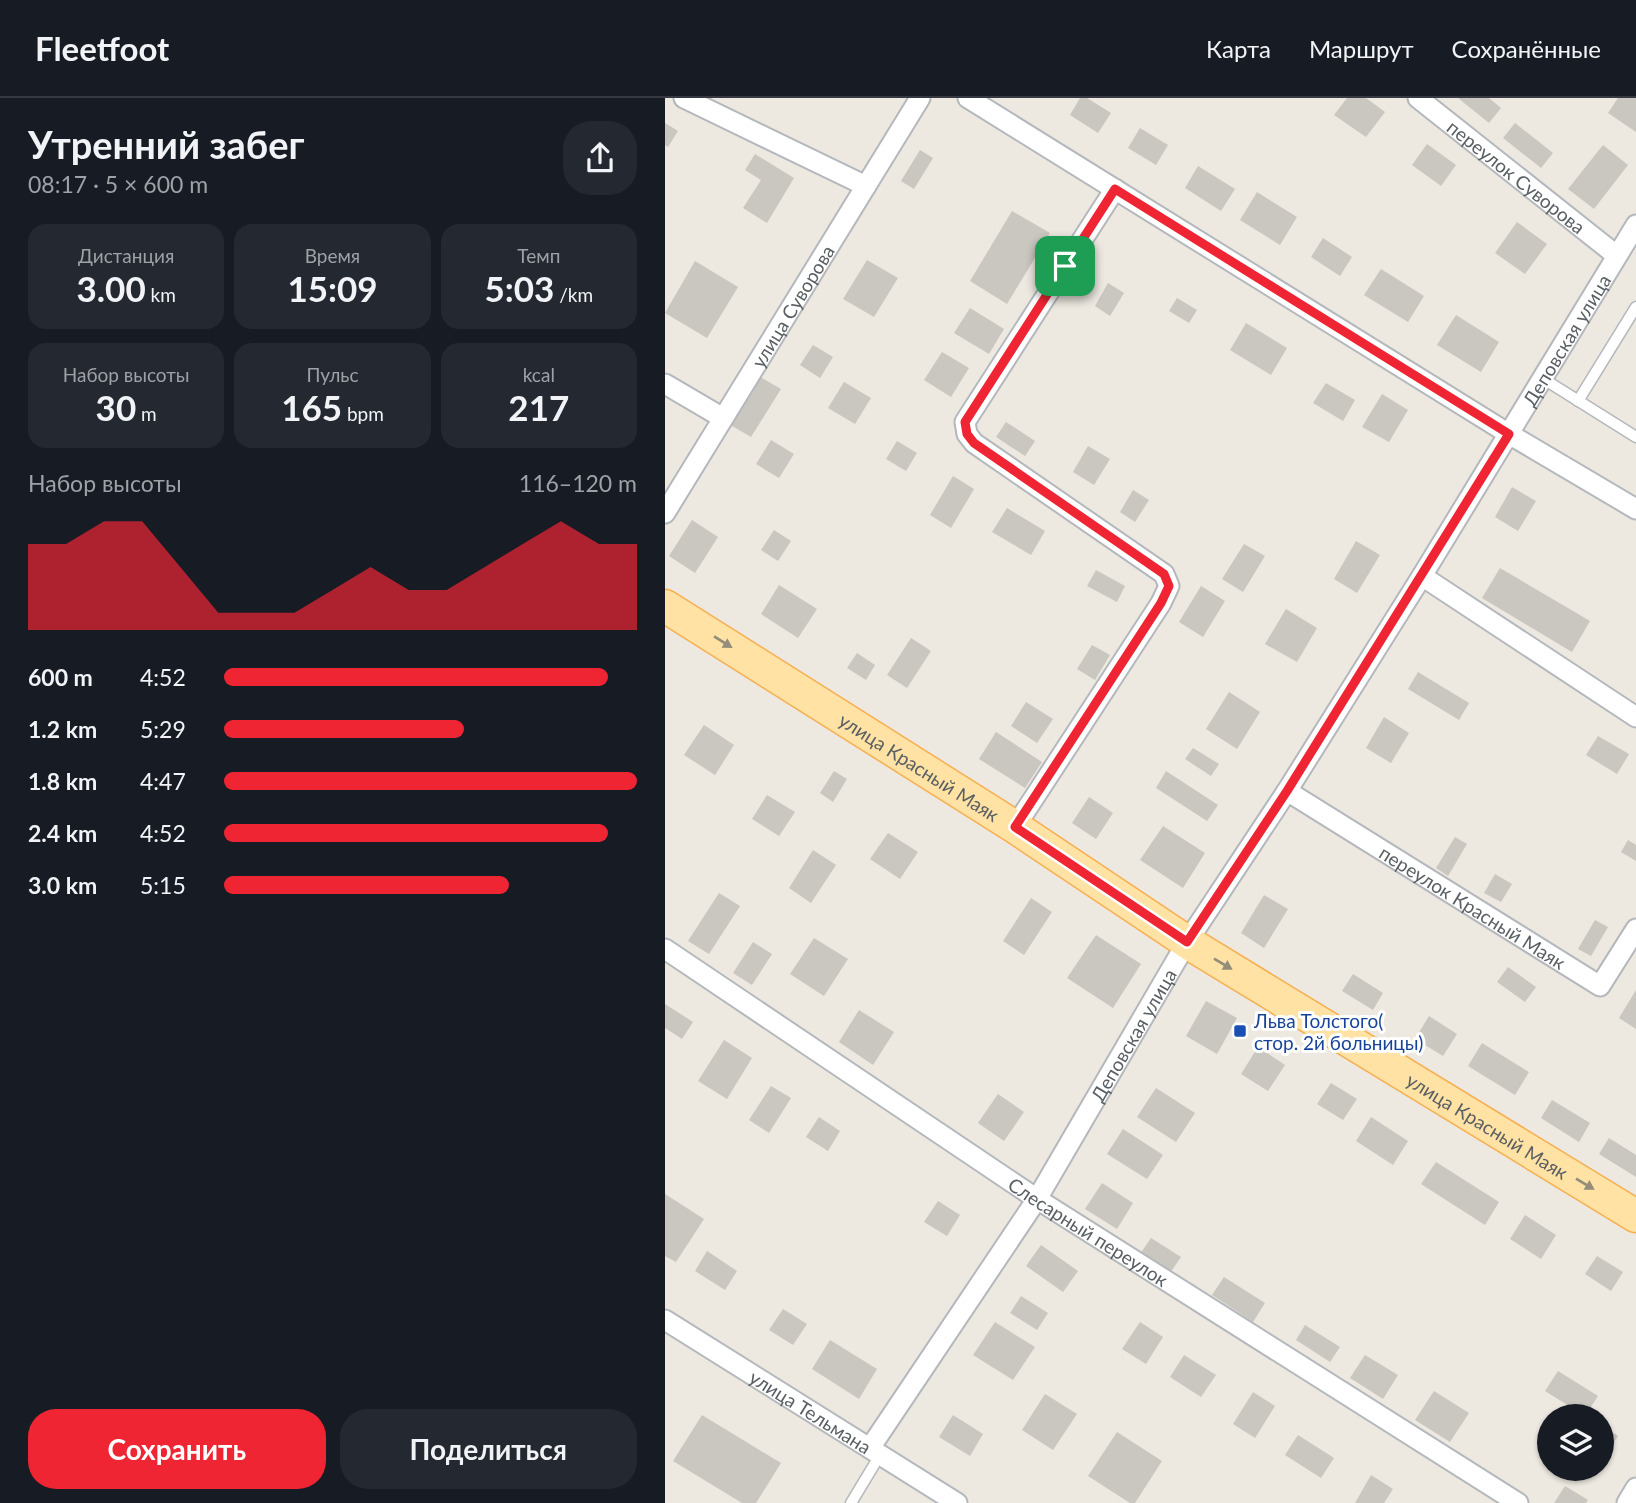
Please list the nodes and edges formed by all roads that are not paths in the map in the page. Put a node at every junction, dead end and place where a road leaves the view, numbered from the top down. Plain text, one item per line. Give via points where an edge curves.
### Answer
1 (684, 98) edge
2 (920, 98) edge
3 (968, 98) edge
4 (1418, 98) edge
5 (866, 186) junction
6 (1115, 189) junction
7 (1636, 225) edge
8 (1616, 255) junction
9 (1636, 307) edge
10 (1542, 377) junction
11 (665, 384) edge
12 (1578, 401) junction
13 (723, 418) junction
14 (1509, 434) junction
15 (1636, 437) edge
16 (1636, 509) edge
17 (665, 513) edge
18 (1422, 576) junction
19 (665, 606) edge
20 (1636, 717) edge
21 (1287, 791) junction
22 (1015, 827) junction
23 (1636, 929) edge
24 (1187, 942) junction
25 (665, 949) edge
26 (1037, 1199) junction
27 (1636, 1216) edge
28 (666, 1322) edge
29 (875, 1452) junction
30 (1636, 1488) edge
31 (851, 1503) edge
32 (957, 1503) edge
33 (1518, 1503) edge
34 (1627, 1503) edge

1 - 5 street
2 - 5 street, улица Суворова
3 - 6 street
4 - 8 street, переулок Суворова
5 - 13 street, улица Суворова
6 - 14 street
6 - 22 street via 965,422 974,443 1164,574 1169,586
7 - 8 street, Деповская улица
8 - 10 street, Деповская улица
9 - 12 lane
10 - 12 lane
10 - 14 street, Деповская улица
11 - 13 street
12 - 15 lane
13 - 17 street, улица Суворова
14 - 16 street
14 - 18 street, Деповская улица
18 - 20 street
18 - 21 street, Деповская улица
19 -> 22 main road, улица Красный Маяк
21 - 23 street, переулок Красный Маяк via 1600,986
21 - 24 street, Деповская улица
22 - 24 main road, улица Красный Маяк
24 - 26 street, Деповская улица
24 -> 27 main road, улица Красный Маяк
25 - 26 street, Слесарный переулок
26 - 29 street, Деповская улица
26 - 33 street, Слесарный переулок
28 - 29 street, улица Тельмана
29 - 31 lane
29 - 32 street, улица Тельмана
30 - 34 street

